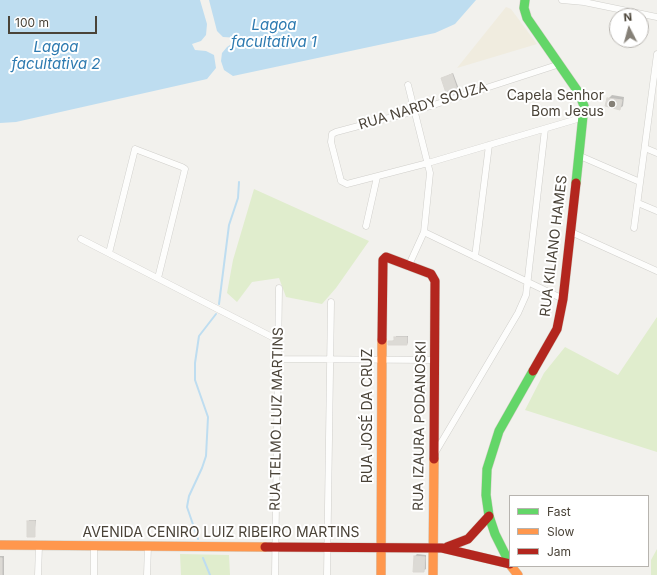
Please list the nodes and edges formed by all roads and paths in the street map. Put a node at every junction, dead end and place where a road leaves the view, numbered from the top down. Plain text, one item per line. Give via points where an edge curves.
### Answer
1 (525, 0) edge
2 (562, 0) edge
3 (657, 17) edge
4 (657, 54) edge
5 (560, 64) junction
6 (408, 85) dead end
7 (415, 111) junction
8 (584, 116) junction
9 (545, 128) junction
10 (489, 145) junction
11 (645, 148) junction
12 (657, 153) edge
13 (580, 156) junction
14 (428, 163) junction
15 (377, 177) junction
16 (640, 182) junction
17 (638, 203) junction
18 (657, 211) edge
19 (366, 226) dead end
20 (634, 228) dead end
21 (424, 232) junction
22 (570, 232) junction
23 (81, 239) dead end
24 (109, 253) junction
25 (476, 257) junction
26 (409, 265) junction
27 (657, 271) edge
28 (158, 278) junction
29 (527, 282) junction
30 (279, 288) dead end
31 (563, 299) junction
32 (331, 302) dead end
33 (278, 340) junction
34 (278, 359) junction
35 (330, 360) junction
36 (383, 360) junction
37 (435, 360) junction
38 (434, 455) junction
39 (489, 516) junction
40 (0, 545) edge
41 (39, 546) junction
42 (94, 546) junction
43 (148, 546) junction
44 (276, 547) junction
45 (328, 548) junction
46 (381, 548) junction
47 (438, 548) junction
48 (509, 563) edge
49 (509, 565) edge
50 (512, 567) edge
51 (38, 575) edge
52 (94, 575) edge
53 (147, 575) edge
54 (275, 575) edge
55 (327, 575) edge
56 (381, 575) edge
57 (433, 575) edge
58 (518, 575) edge

1 - 5 street, RUA KILIANO HAMES via 527,18
2 - 3 street
4 - 11 street
5 - 7 street, RUA NARDY SOUZA
5 - 8 street, RUA KILIANO HAMES via 581,98
6 - 7 street
7 - 14 street
7 - 15 street, RUA NARDY SOUZA via 332,134 331,142 340,178 344,183
8 - 9 street
8 - 13 street, RUA KILIANO HAMES
9 - 10 street
9 - 29 street
10 - 14 street
10 - 25 street
11 - 12 street
11 - 16 street
13 - 16 street
13 - 22 street, RUA KILIANO HAMES
14 - 15 street
14 - 21 street via 430,178
15 - 19 street
16 - 17 street
17 - 18 street
17 - 20 street
21 - 25 street
21 - 26 street
22 - 27 street
22 - 31 street, RUA KILIANO HAMES
23 - 24 street
24 - 28 street
24 - 28 street via 135,149 182,166 185,169
25 - 29 street
26 - 36 street, RUA JOSÉ DA CRUZ via 384,257 383,260
26 - 37 street, RUA IZAURA PODANOSKI via 435,277
28 - 33 street
29 - 31 street
29 - 38 street via 526,295 518,314
30 - 33 street, RUA TELMO LUIZ MARTINS
31 - 39 street, RUA KILIANO HAMES via 557,329 498,431 486,481
32 - 35 street
33 - 34 street, RUA TELMO LUIZ MARTINS
34 - 35 street
34 - 44 street, RUA TELMO LUIZ MARTINS
35 - 36 street
35 - 45 street
36 - 37 street
36 - 46 street, RUA JOSÉ DA CRUZ
37 - 38 street, RUA IZAURA PODANOSKI
38 - 47 street, RUA IZAURA PODANOSKI
39 - 47 street, AVENIDA CENIRO LUIZ RIBEIRO MARTINS via 468,539 456,545
39 - 48 street, RUA KILIANO HAMES
40 - 41 street, AVENIDA CENIRO LUIZ RIBEIRO MARTINS
41 - 42 street, AVENIDA CENIRO LUIZ RIBEIRO MARTINS
41 - 51 street
42 - 43 street, AVENIDA CENIRO LUIZ RIBEIRO MARTINS
42 - 52 street
43 - 44 street, AVENIDA CENIRO LUIZ RIBEIRO MARTINS
43 - 53 street
44 - 45 street, AVENIDA CENIRO LUIZ RIBEIRO MARTINS
44 - 54 street, RUA TELMO LUIZ MARTINS
45 - 46 street, AVENIDA CENIRO LUIZ RIBEIRO MARTINS
45 - 55 street
46 - 47 street, AVENIDA CENIRO LUIZ RIBEIRO MARTINS
46 - 56 street, RUA JOSÉ DA CRUZ
47 - 49 street, AVENIDA CENIRO LUIZ RIBEIRO MARTINS via 472,553
47 - 57 street, RUA IZAURA PODANOSKI
50 - 58 street, RUA KILIANO HAMES

